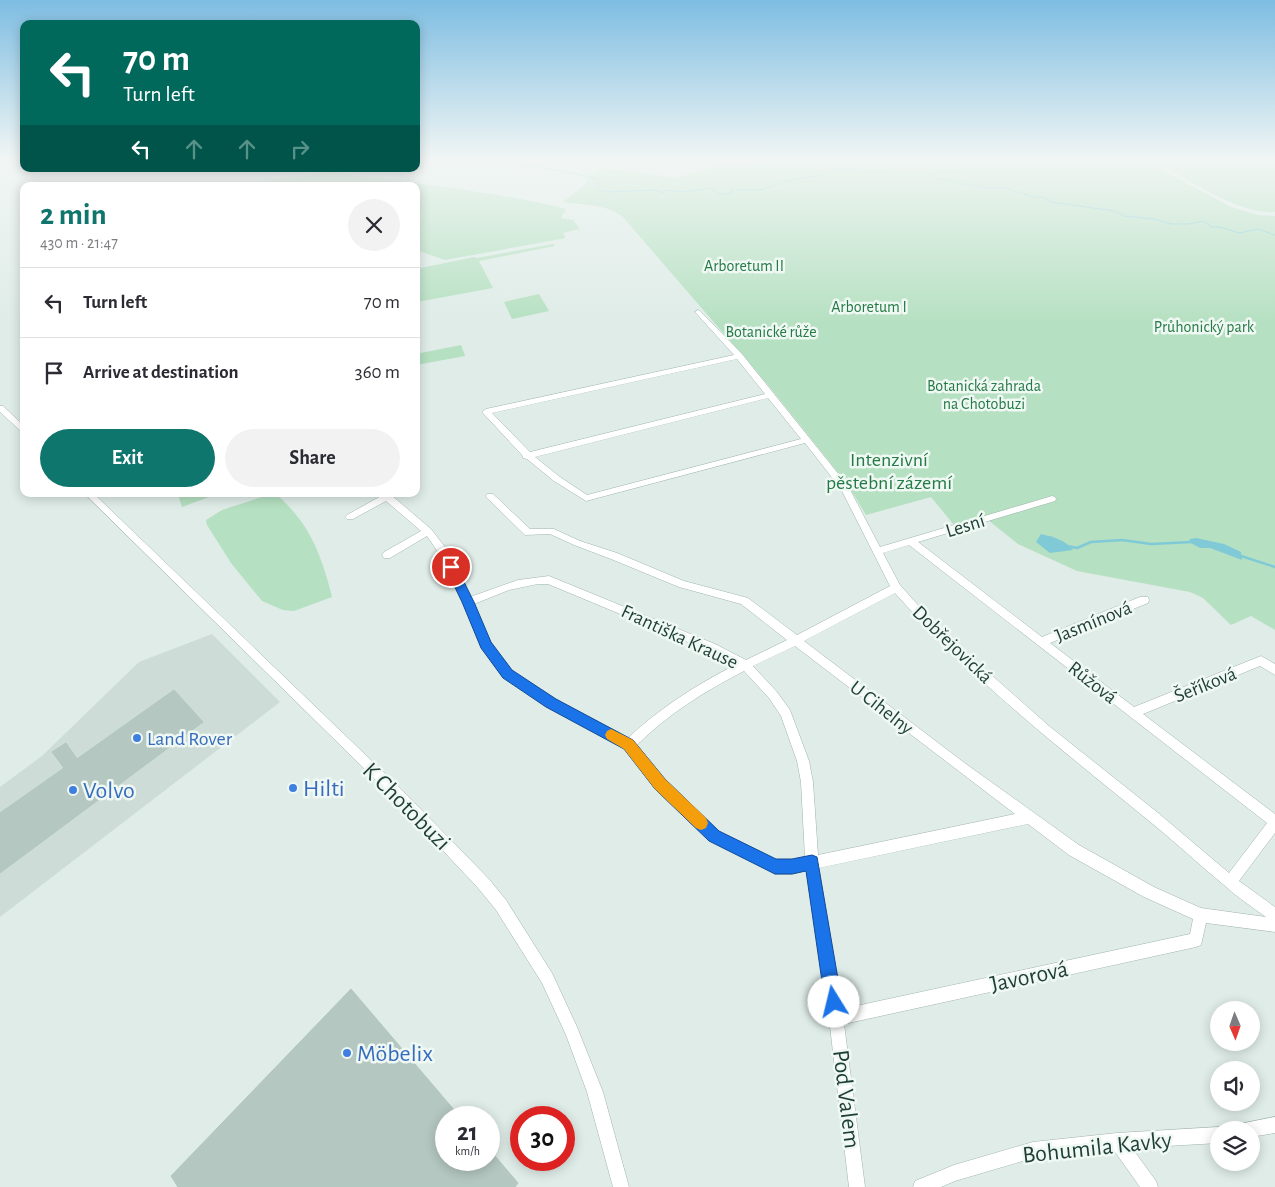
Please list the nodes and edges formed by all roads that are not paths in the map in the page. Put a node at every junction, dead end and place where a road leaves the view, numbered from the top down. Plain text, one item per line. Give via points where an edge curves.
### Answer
1 (698, 312) dead end
2 (739, 356) junction
3 (770, 395) junction
4 (0, 408) edge
5 (20, 427) edge
6 (807, 440) junction
7 (526, 456) junction
8 (490, 496) dead end
9 (92, 497) edge
10 (382, 497) edge
11 (387, 497) edge
12 (1052, 499) dead end
13 (350, 517) dead end
14 (428, 531) junction
15 (912, 542) junction
16 (878, 551) junction
17 (387, 555) dead end
18 (896, 588) junction
19 (1144, 600) dead end
20 (468, 602) junction
21 (797, 640) junction
22 (1041, 642) junction
23 (745, 665) junction
24 (1275, 670) edge
25 (1133, 713) junction
26 (629, 744) junction
27 (1030, 817) junction
28 (1275, 822) edge
29 (812, 862) junction
30 (1230, 882) junction
31 (1200, 915) junction
32 (1275, 915) edge
33 (1275, 925) edge
34 (836, 1018) junction
35 (1275, 1125) edge
36 (1260, 1128) edge
37 (1210, 1136) edge
38 (1117, 1141) junction
39 (621, 1187) edge
40 (857, 1187) edge
41 (921, 1187) edge
42 (1150, 1187) edge

1 - 2 street, Dobřejovická
2 - 3 street, Dobřejovická
2 - 7 street via 486,412
3 - 6 street, Dobřejovická
3 - 7 street
4 - 5 street
6 - 7 street via 586,498
6 - 16 street, Dobřejovická via 845,488
8 - 21 street, U Cihelny via 528,533 551,531 682,584 744,601
9 - 39 street, K Chotobuzi via 394,790 501,905 547,978 572,1032 596,1092
10 - 13 street
11 - 14 street
12 - 15 street, Lesní
14 - 17 street
14 - 20 street via 442,550
15 - 16 street, Lesní
15 - 22 street, Růžová
16 - 18 street, Dobřejovická
18 - 21 street
18 - 30 street, Dobřejovická via 959,653 1045,730
19 - 22 street, Jasmínová
20 - 23 street, Františka Krause via 514,584 549,580 679,633
20 - 26 street via 486,645 508,674 551,703
21 - 23 street
21 - 27 street, U Cihelny
22 - 25 street, Růžová
23 - 26 street via 683,699
23 - 29 street, Františka Krause via 773,695 795,734 807,782
24 - 25 street, Šeříková via 1261,661
25 - 28 street, Růžová
26 - 29 street via 660,784 714,836 775,867
27 - 29 street
27 - 31 street, U Cihelny via 1074,850
28 - 30 street
29 - 34 street, Pod Valem
30 - 32 street, Dobřejovická
31 - 33 street, U Cihelny
31 - 34 street, Javorová via 1196,940
34 - 40 street, Pod Valem
35 - 36 street
37 - 38 street, Bohumila Kavky
38 - 41 street, Bohumila Kavky via 1033,1150 954,1173
38 - 42 street

